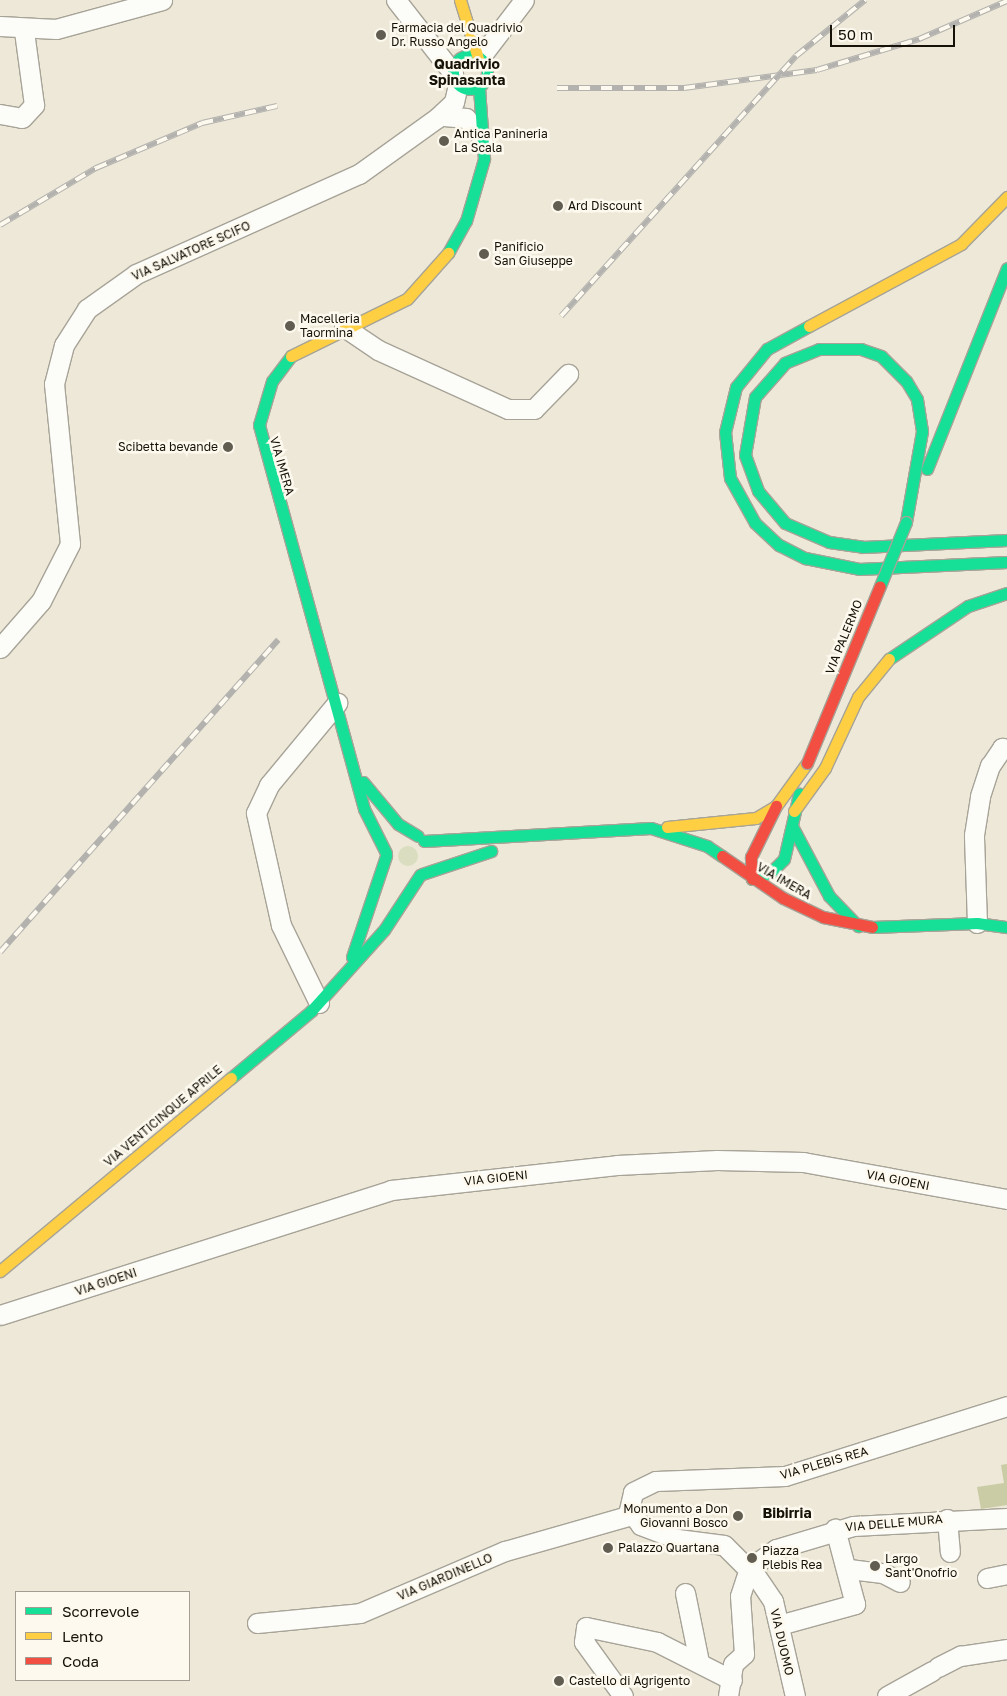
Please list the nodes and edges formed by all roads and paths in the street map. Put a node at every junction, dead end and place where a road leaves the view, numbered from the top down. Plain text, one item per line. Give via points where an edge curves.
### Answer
1 (162, 0) edge
2 (396, 0) edge
3 (460, 0) edge
4 (524, 0) edge
5 (0, 26) edge
6 (24, 31) junction
7 (472, 72) junction
8 (0, 114) edge
9 (440, 117) junction
10 (485, 141) junction
11 (1007, 197) edge
12 (1007, 268) edge
13 (344, 327) junction
14 (568, 374) dead end
15 (906, 522) junction
16 (1007, 540) edge
17 (1007, 562) edge
18 (1007, 593) edge
19 (0, 648) edge
20 (337, 703) junction
21 (1005, 746) edge
22 (807, 763) junction
23 (357, 772) junction
24 (776, 806) junction
25 (794, 811) junction
26 (792, 826) junction
27 (651, 828) junction
28 (558, 835) junction
29 (421, 839) junction
30 (386, 854) junction
31 (421, 874) junction
32 (752, 879) junction
33 (977, 923) junction
34 (859, 927) junction
35 (1007, 927) edge
36 (340, 978) junction
37 (319, 1003) junction
38 (1007, 1199) edge
39 (0, 1271) edge
40 (0, 1315) edge
41 (1007, 1406) edge
42 (631, 1515) junction
43 (1007, 1518) edge
44 (947, 1519) junction
45 (835, 1529) junction
46 (950, 1552) dead end
47 (750, 1569) junction
48 (849, 1570) junction
49 (1007, 1574) edge
50 (987, 1578) dead end
51 (900, 1582) dead end
52 (685, 1593) dead end
53 (257, 1623) dead end
54 (779, 1625) junction
55 (1007, 1649) edge
56 (699, 1662) junction
57 (730, 1688) edge
58 (623, 1696) edge
59 (795, 1696) edge
60 (887, 1696) edge

1 - 6 street via 56,29
2 - 7 street via 434,48
3 - 7 main road, VIA IMERA via 468,26
4 - 7 street via 500,26
5 - 6 street
6 - 8 street via 34,105 22,118
7 - 9 street, VIA SALVATORE SCIFO
7 - 10 main road, VIA IMERA via 492,107
9 - 10 street via 466,118
9 - 19 street, VIA SALVATORE SCIFO via 359,174 136,274 87,310 57,362 54,404 72,530 65,558 41,601
10 - 13 main road, VIA IMERA via 480,182 466,222 431,276 392,308
11 - 17 main road via 961,244 767,349 736,387 725,432 730,478 755,523 778,545 805,558 859,568
12 - 15 main road
13 - 14 street via 378,350 508,409 534,409
13 - 20 main road, VIA IMERA via 303,345 286,360 272,381 259,425
15 - 16 main road via 922,431 920,406 906,381 881,356 854,348 819,349 785,363 755,397 745,455 758,491 784,523 829,542 863,547
15 - 22 main road, VIA PALERMO, bridge
18 - 25 main road via 968,606 892,655 858,697 826,768
20 - 23 main road, VIA IMERA
20 - 37 street via 269,785 256,813 281,926
21 - 33 street via 980,796 974,836
22 - 24 main road
22 - 25 main road
23 - 29 main road via 385,811
23 - 30 main road via 364,809
24 - 27 main road via 756,818
24 - 32 main road via 751,857
25 - 26 main road
26 - 32 main road via 784,859 771,872
26 - 34 main road via 829,896
27 - 28 main road, VIA IMERA
27 - 32 main road, VIA IMERA via 707,846
28 - 29 main road, VIA IMERA
28 - 31 main road, VIA IMERA
29 - 30 main road via 395,839
29 - 31 main road via 430,861
30 - 31 main road via 397,876
30 - 36 main road, VIA VENTICINQUE APRILE via 358,945
31 - 36 main road, VIA VENTICINQUE APRILE via 384,930
32 - 34 main road, VIA IMERA via 824,917
33 - 34 main road, VIA IMERA
33 - 35 main road, VIA IMERA
36 - 37 main road, VIA VENTICINQUE APRILE
37 - 39 main road, VIA VENTICINQUE APRILE
38 - 40 street, VIA GIOENI via 803,1162 717,1160 617,1165 392,1190
41 - 42 street, VIA PLEBIS REA via 785,1476 648,1483 633,1492
42 - 47 street via 662,1535 731,1549
42 - 53 street, VIA GIARDINELLO via 505,1551 360,1613
43 - 44 street, VIA DELLE MURA
44 - 45 street, VIA DELLE MURA
44 - 46 street
45 - 47 street, VIA DELLE MURA via 784,1547
45 - 48 street via 839,1556
47 - 54 street, VIA DUOMO via 768,1588
47 - 57 street via 740,1596 744,1654 733,1664
48 - 51 street via 883,1572
48 - 54 street via 855,1604
49 - 50 street
52 - 56 street
54 - 59 street, VIA DUOMO
55 - 60 street via 960,1656
56 - 57 street
56 - 58 street via 657,1642 586,1627 584,1642

